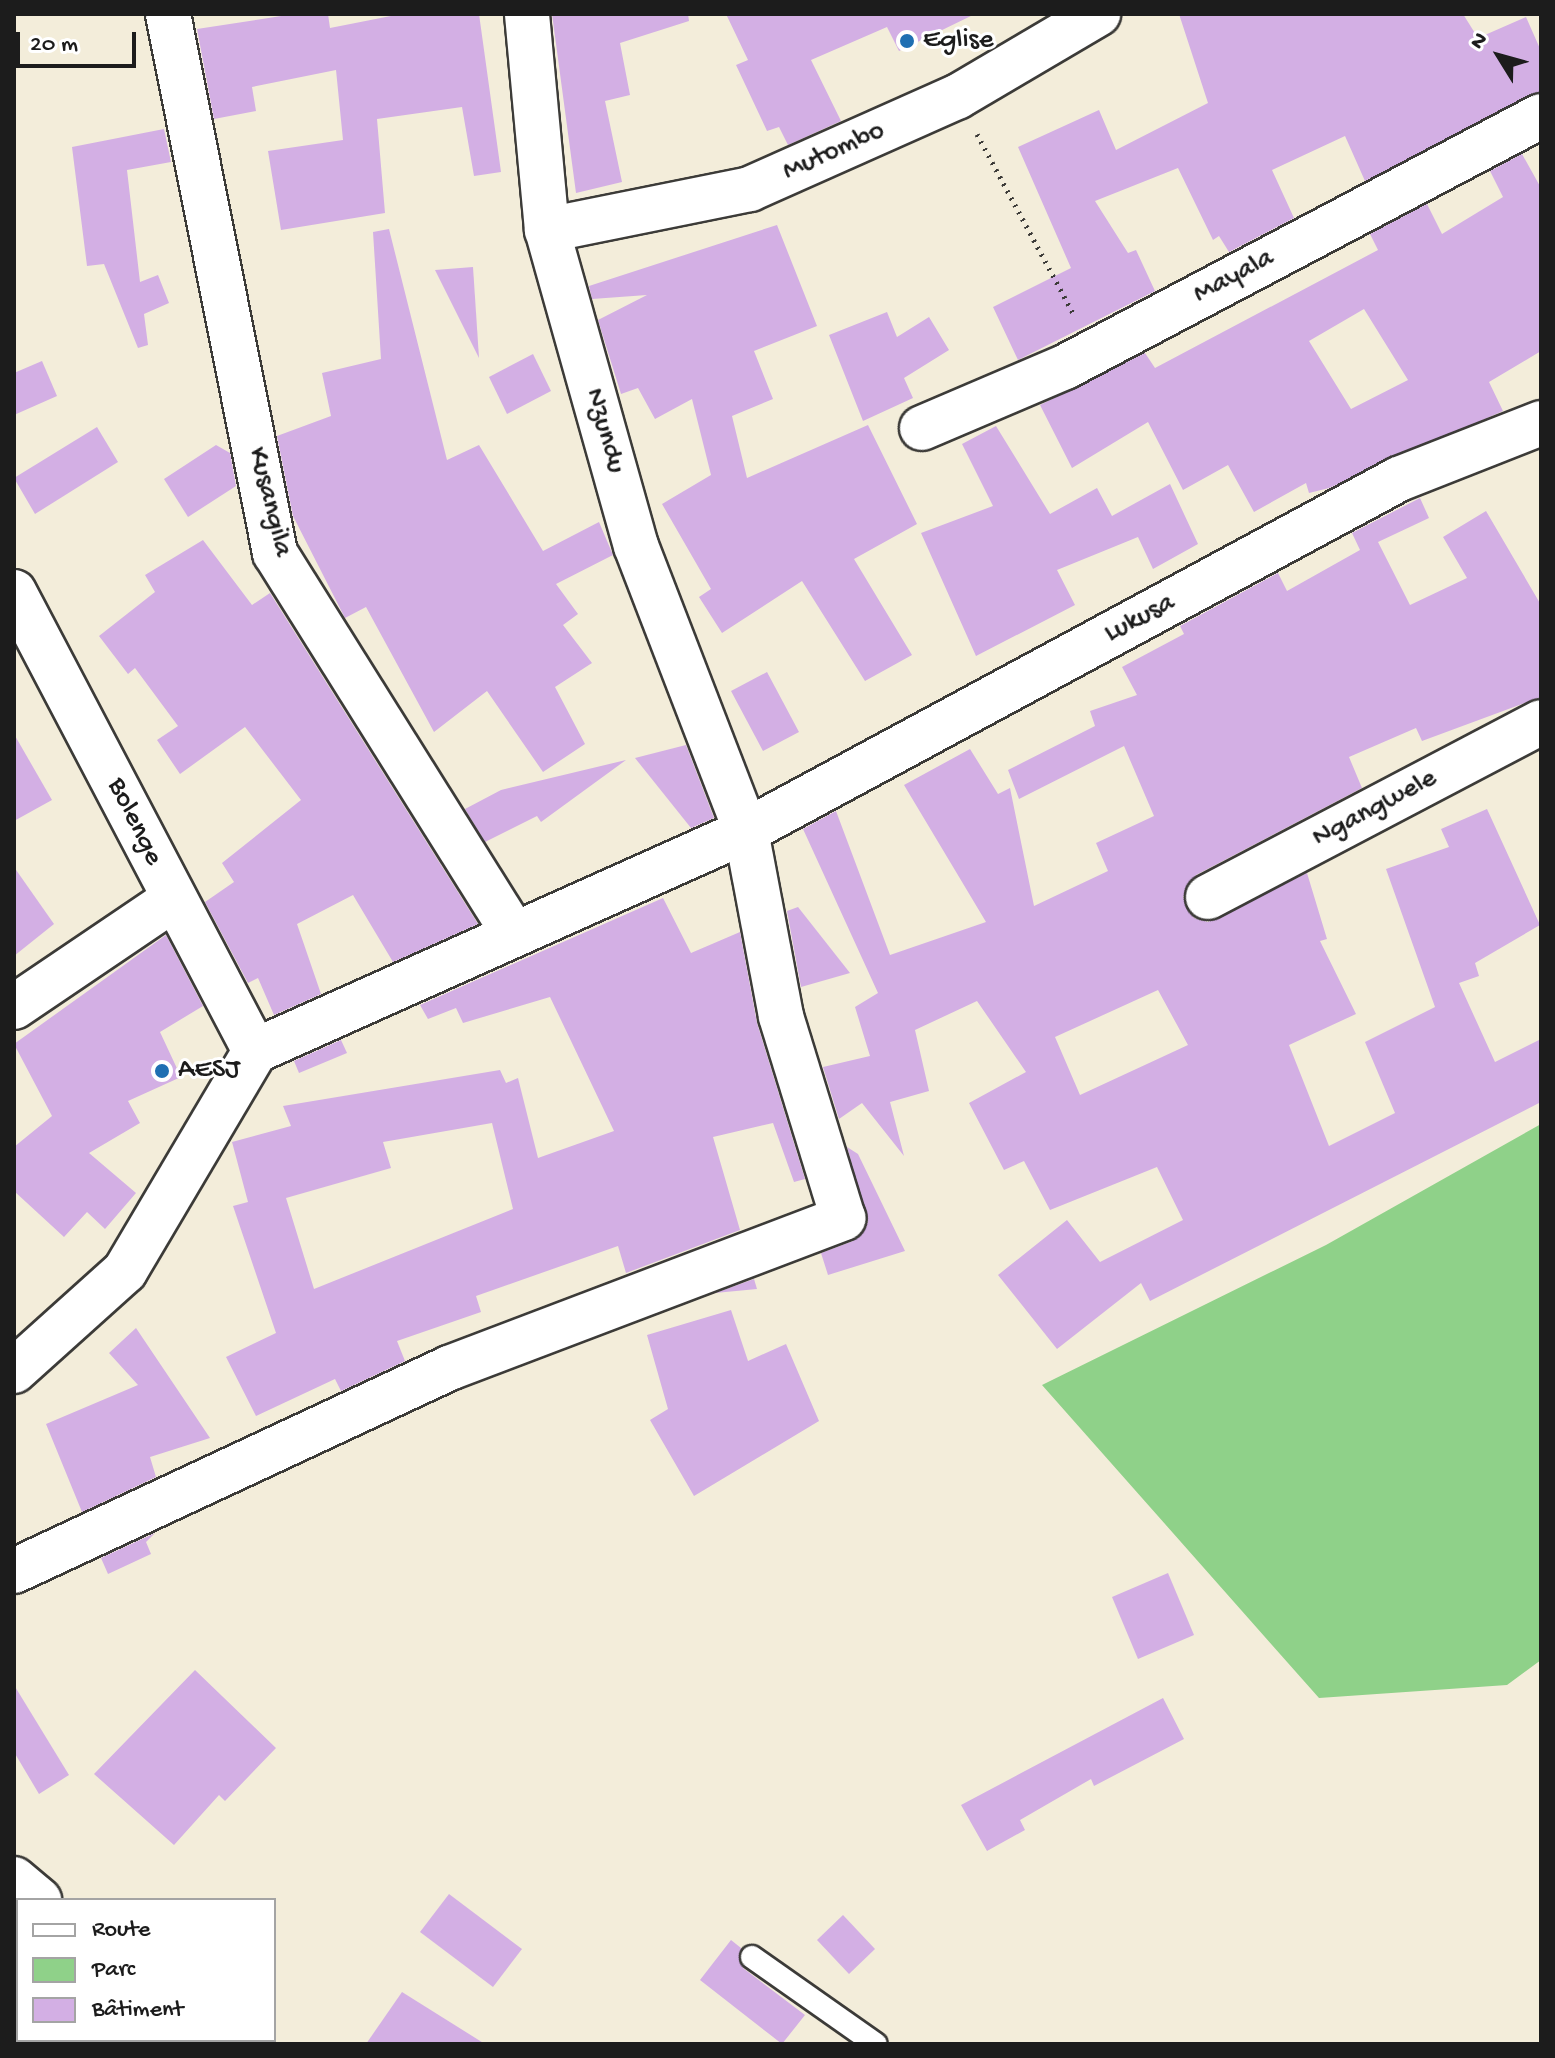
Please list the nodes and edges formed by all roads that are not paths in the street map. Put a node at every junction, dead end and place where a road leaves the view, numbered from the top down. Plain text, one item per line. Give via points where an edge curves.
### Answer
1 (168, 14) edge
2 (527, 14) edge
3 (1098, 14) edge
4 (1541, 116) edge
5 (547, 230) junction
6 (1541, 423) edge
7 (922, 428) dead end
8 (14, 592) edge
9 (1541, 722) edge
10 (746, 831) junction
11 (1208, 897) dead end
12 (172, 900) junction
13 (513, 933) junction
14 (14, 1007) edge
15 (255, 1051) junction
16 (14, 1371) edge
17 (14, 1571) edge
18 (14, 1879) edge
19 (37, 1898) edge
20 (752, 1957) dead end
21 (876, 2044) edge

1 - 13 street, Kusangila via 275,553
2 - 5 street, Nzundu
3 - 5 street, Mutombo via 957,97 750,189
4 - 7 street, Mayala via 1094,351
5 - 10 street, Nzundu via 636,546
6 - 10 street, Lukusa via 1399,479
8 - 12 street, Bolenge
9 - 11 street, Ngangwele
10 - 13 street, Lukusa
10 - 17 street, Nzundu via 781,1016 843,1218 449,1368
12 - 14 street
12 - 15 street, Bolenge
13 - 15 street, Lukusa
15 - 16 street via 125,1271
18 - 19 street
20 - 21 lane

